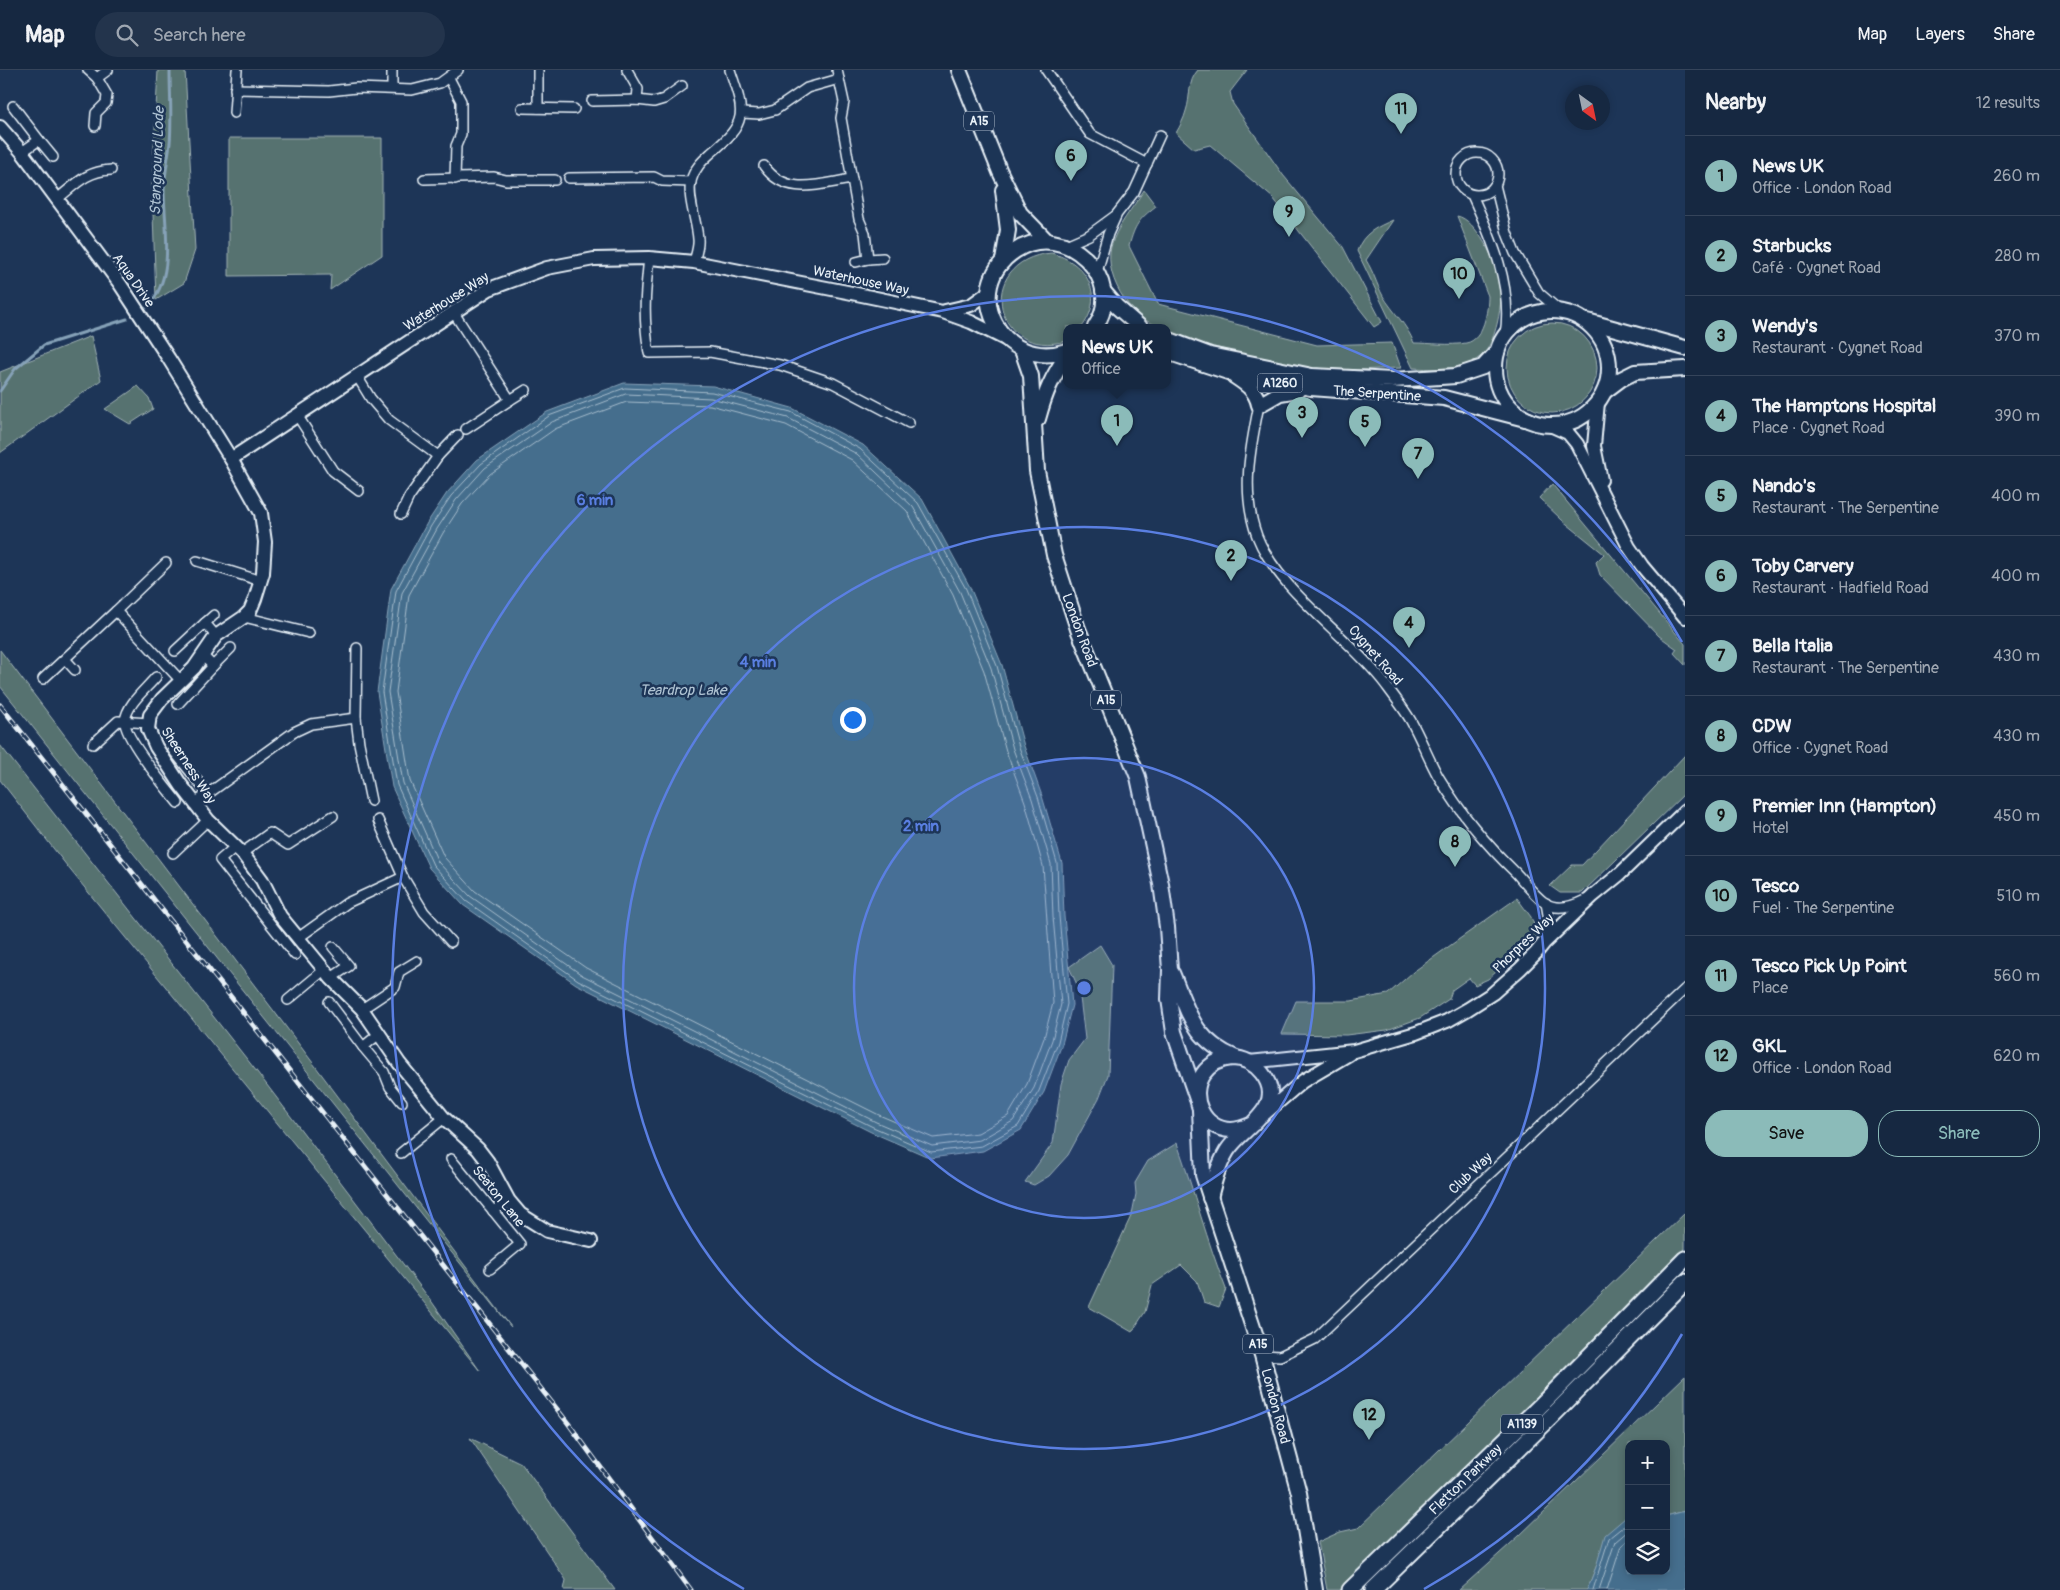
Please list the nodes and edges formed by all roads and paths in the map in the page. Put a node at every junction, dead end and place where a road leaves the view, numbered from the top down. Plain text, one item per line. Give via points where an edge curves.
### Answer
1 (88, 70) edge
2 (108, 70) edge
3 (237, 70) edge
4 (392, 70) edge
5 (458, 70) edge
6 (538, 70) edge
7 (627, 70) edge
8 (730, 70) edge
9 (959, 70) edge
10 (1046, 70) edge
11 (838, 74) edge
12 (97, 78) junction
13 (449, 78) junction
14 (682, 86) dead end
15 (392, 88) junction
16 (235, 89) junction
17 (637, 100) junction
18 (592, 101) dead end
19 (12, 106) dead end
20 (522, 108) dead end
21 (538, 108) junction
22 (574, 109) dead end
23 (742, 112) junction
24 (234, 113) dead end
25 (95, 126) dead end
26 (0, 128) edge
27 (1160, 135) dead end
28 (39, 140) junction
29 (22, 152) junction
30 (53, 157) dead end
31 (1147, 164) junction
32 (764, 166) dead end
33 (111, 170) dead end
34 (1000, 172) junction
35 (569, 178) dead end
36 (424, 179) dead end
37 (455, 179) junction
38 (852, 179) junction
39 (555, 180) dead end
40 (691, 182) junction
41 (1495, 185) junction
42 (1472, 194) junction
43 (56, 200) junction
44 (1117, 214) junction
45 (1046, 241) junction
46 (1066, 245) junction
47 (649, 258) junction
48 (868, 258) junction
49 (883, 258) dead end
50 (1003, 260) junction
51 (694, 262) junction
52 (856, 262) dead end
53 (1097, 272) junction
54 (1103, 290) junction
55 (989, 292) junction
56 (1560, 311) junction
57 (454, 312) junction
58 (943, 312) junction
59 (1584, 320) junction
60 (1096, 324) edge
61 (1137, 324) edge
62 (1505, 335) junction
63 (1007, 340) junction
64 (1171, 340) edge
65 (1685, 348) edge
66 (1022, 350) junction
67 (1063, 352) edge
68 (1497, 352) junction
69 (1171, 353) edge
70 (1063, 361) edge
71 (1685, 369) edge
72 (1228, 372) junction
73 (357, 376) junction
74 (1311, 388) junction
75 (526, 390) dead end
76 (1601, 397) junction
77 (510, 400) junction
78 (1259, 405) junction
79 (297, 415) junction
80 (906, 418) dead end
81 (1529, 420) junction
82 (1550, 425) junction
83 (466, 429) dead end
84 (1035, 432) junction
85 (458, 436) dead end
86 (438, 456) junction
87 (231, 459) junction
88 (359, 491) dead end
89 (1612, 513) junction
90 (401, 514) dead end
91 (197, 561) dead end
92 (166, 563) dead end
93 (260, 581) junction
94 (116, 611) junction
95 (214, 615) dead end
96 (244, 617) junction
97 (1685, 617) edge
98 (205, 623) junction
99 (309, 633) dead end
100 (216, 636) junction
101 (232, 648) dead end
102 (357, 648) dead end
103 (175, 651) dead end
104 (204, 656) junction
105 (65, 659) junction
106 (213, 666) junction
107 (75, 670) dead end
108 (156, 677) dead end
109 (44, 679) dead end
110 (180, 682) junction
111 (178, 704) dead end
112 (356, 718) junction
113 (124, 723) junction
114 (149, 724) junction
115 (93, 744) dead end
116 (174, 750) dead end
117 (208, 794) junction
118 (371, 801) dead end
119 (178, 803) dead end
120 (196, 803) junction
121 (1685, 811) edge
122 (333, 816) dead end
123 (208, 820) junction
124 (378, 820) dead end
125 (238, 850) junction
126 (173, 854) dead end
127 (1620, 874) junction
128 (403, 876) junction
129 (269, 893) junction
130 (1593, 896) junction
131 (253, 903) junction
132 (1546, 904) junction
133 (298, 938) junction
134 (451, 942) dead end
135 (333, 947) dead end
136 (1540, 948) junction
137 (295, 955) dead end
138 (416, 961) dead end
139 (1170, 970) junction
140 (327, 974) junction
141 (1685, 989) edge
142 (288, 1000) dead end
143 (329, 1002) dead end
144 (362, 1009) junction
145 (379, 1034) junction
146 (363, 1047) junction
147 (1354, 1052) junction
148 (1243, 1060) junction
149 (402, 1102) dead end
150 (1199, 1105) junction
151 (444, 1118) junction
152 (1257, 1121) junction
153 (401, 1153) dead end
154 (451, 1159) dead end
155 (1210, 1198) junction
156 (509, 1201) junction
157 (493, 1211) junction
158 (590, 1241) dead end
159 (1685, 1259) edge
160 (490, 1269) dead end
161 (1685, 1282) edge
162 (1262, 1355) junction
163 (1352, 1588) edge
164 (1315, 1590) edge
165 (1373, 1590) edge

1 - 12 street
2 - 12 street
3 - 16 street
4 - 15 street
5 - 13 street
6 - 21 street
7 - 17 street via 638,89
8 - 23 street
9 - 34 main road, A15
10 - 31 street via 1090,134
11 - 23 street via 807,88 775,110 759,114
11 - 38 street via 844,102 841,118
12 - 25 street via 107,95 106,103 96,113
13 - 15 street via 423,88
13 - 37 street via 461,101 461,134 456,146
14 - 17 street via 664,99 654,102
15 - 16 street via 329,91
16 - 24 street
17 - 18 street
19 - 28 street
20 - 21 street
21 - 22 street
23 - 40 street via 731,136 701,162
26 - 29 street, Aqua Drive
27 - 31 street
28 - 29 street
28 - 30 street
29 - 43 street, Aqua Drive
31 - 44 street via 1134,192
32 - 38 street via 772,177 793,186 813,189
33 - 43 street via 88,174
34 - 45 main road, A15 via 1020,213
34 - 50 main road, A15 via 1008,230
35 - 40 street via 624,174
36 - 37 street
37 - 39 street
38 - 48 street
40 - 51 street via 699,241
41 - 42 street via 1485,194
41 - 42 street via 1499,173 1495,162 1482,153 1470,154 1460,161 1456,178 1461,188
41 - 56 street via 1515,253 1539,293
42 - 62 street via 1503,276 1508,318
43 - 87 street, Aqua Drive via 120,284
44 - 46 street via 1089,235
44 - 53 street
45 - 46 main road
45 - 50 main road via 1016,250
46 - 53 main road via 1079,251
47 - 51 street, Waterhouse Way
47 - 57 street, Waterhouse Way via 594,259 547,268 489,289
47 - 80 street via 644,301 649,353 710,352 780,365 832,383
48 - 49 street
48 - 52 street
50 - 55 main road
51 - 58 street, Waterhouse Way
53 - 54 main road
54 - 60 main road via 1102,308
54 - 61 main road
55 - 58 street, Waterhouse Way via 971,304
55 - 63 main road via 990,310 996,327
56 - 59 main road
56 - 62 main road via 1529,315
57 - 73 street, Waterhouse Way
57 - 77 street
58 - 63 street, Waterhouse Way
59 - 65 main road
59 - 76 main road via 1601,337 1610,360 1609,376
62 - 68 main road
63 - 66 main road
64 - 68 main road, The Serpentine / A1260 via 1210,355 1312,376 1393,380 1456,376 1484,367
66 - 67 main road via 1038,355
66 - 84 main road, London Road / A15 via 1031,376
68 - 81 main road via 1497,384 1504,399
69 - 72 main road, The Serpentine / A1260
70 - 84 main road, London Road / A15 via 1044,395
71 - 76 main road via 1635,372 1621,379
72 - 74 main road, The Serpentine / A1260
72 - 78 main road via 1251,388
73 - 79 street, Waterhouse Way
73 - 86 street via 389,420
74 - 78 main road via 1280,393
74 - 81 main road, The Serpentine / A1260 via 1444,398
75 - 77 street
76 - 82 main road via 1586,414 1572,422
76 - 89 street via 1594,446 1598,472
77 - 83 street
78 - 132 street, Cygnet Road via 1247,484 1250,512 1268,558 1290,586 1384,683 1411,721 1458,808 1484,842
79 - 87 street, Waterhouse Way
79 - 88 street via 334,471
81 - 82 main road
82 - 89 street via 1568,433 1577,444
84 - 139 main road, London Road / A15 via 1037,471 1054,555 1078,629 1138,777 1161,884
85 - 86 street
86 - 90 street via 409,496
87 - 93 street, Sheerness Way via 261,513 265,542
89 - 97 street via 1628,547
91 - 93 street
92 - 94 street
93 - 96 street, Sheerness Way via 250,611
94 - 105 street
94 - 110 street
95 - 98 street
96 - 99 street
96 - 100 street, Sheerness Way
98 - 100 street
98 - 103 street
100 - 104 street, Sheerness Way
101 - 106 street, Sheerness Way
102 - 112 street
104 - 106 street
104 - 110 street, Sheerness Way
105 - 107 street
105 - 109 street
106 - 111 street, Sheerness Way
108 - 113 street via 131,706
110 - 114 street, Sheerness Way via 150,715
112 - 117 street via 312,724 294,732
112 - 118 street
113 - 114 street
113 - 115 street via 118,721
113 - 119 street via 129,738
114 - 120 street, Sheerness Way via 156,747
116 - 117 street, Sheerness Way
117 - 120 street
120 - 123 street, Sheerness Way
121 - 127 street, Phorpres Way
122 - 125 street via 288,845 270,833
123 - 125 street, Sheerness Way
123 - 126 street, Sheerness Way
124 - 128 street
125 - 129 street, Sheerness Way
125 - 131 street via 220,860
127 - 130 street, Phorpres Way
127 - 136 street via 1562,933
128 - 133 street via 347,903
128 - 134 street via 424,912
129 - 131 street
129 - 133 street, Sheerness Way via 280,916
130 - 132 street via 1576,905
130 - 136 street, Phorpres Way
131 - 137 street
132 - 136 street via 1550,926
133 - 140 street, Sheerness Way
135 - 140 street via 349,966
136 - 147 street, Phorpres Way via 1493,993 1447,1020 1416,1034
138 - 144 street via 399,972 395,987
139 - 148 main road, London Road / A15 via 1196,1028 1214,1047
139 - 150 main road, London Road / A15 via 1169,999 1174,1032
140 - 142 street
140 - 144 street, Sheerness Way
141 - 162 street, Club Way via 1315,1339 1280,1356
143 - 146 street
144 - 145 street, Sheerness Way
145 - 146 street
145 - 151 street, Sheerness Way
146 - 149 street via 384,1072 390,1087
147 - 148 street, Phorpres Way
147 - 152 street, Phorpres Way via 1303,1081
148 - 150 main road, A15 via 1221,1060 1207,1069 1197,1089
148 - 152 main road, A15 via 1258,1068 1268,1086 1266,1108
150 - 152 main road, A15 via 1208,1120 1218,1127 1242,1129
150 - 155 main road, London Road / A15 via 1203,1175
151 - 153 street
151 - 156 street, Sheerness Way via 478,1149
152 - 155 main road, A15 via 1226,1152
154 - 157 street, Seaton Lane
155 - 162 main road, London Road / A15
156 - 157 street
156 - 158 street, Sheerness Way via 520,1214 547,1231
157 - 160 street, Seaton Lane via 520,1244
159 - 163 highway, Fletton Parkway / A1139 via 1539,1407
161 - 165 highway, Fletton Parkway / A1139
162 - 164 main road, London Road / A15 via 1300,1493

